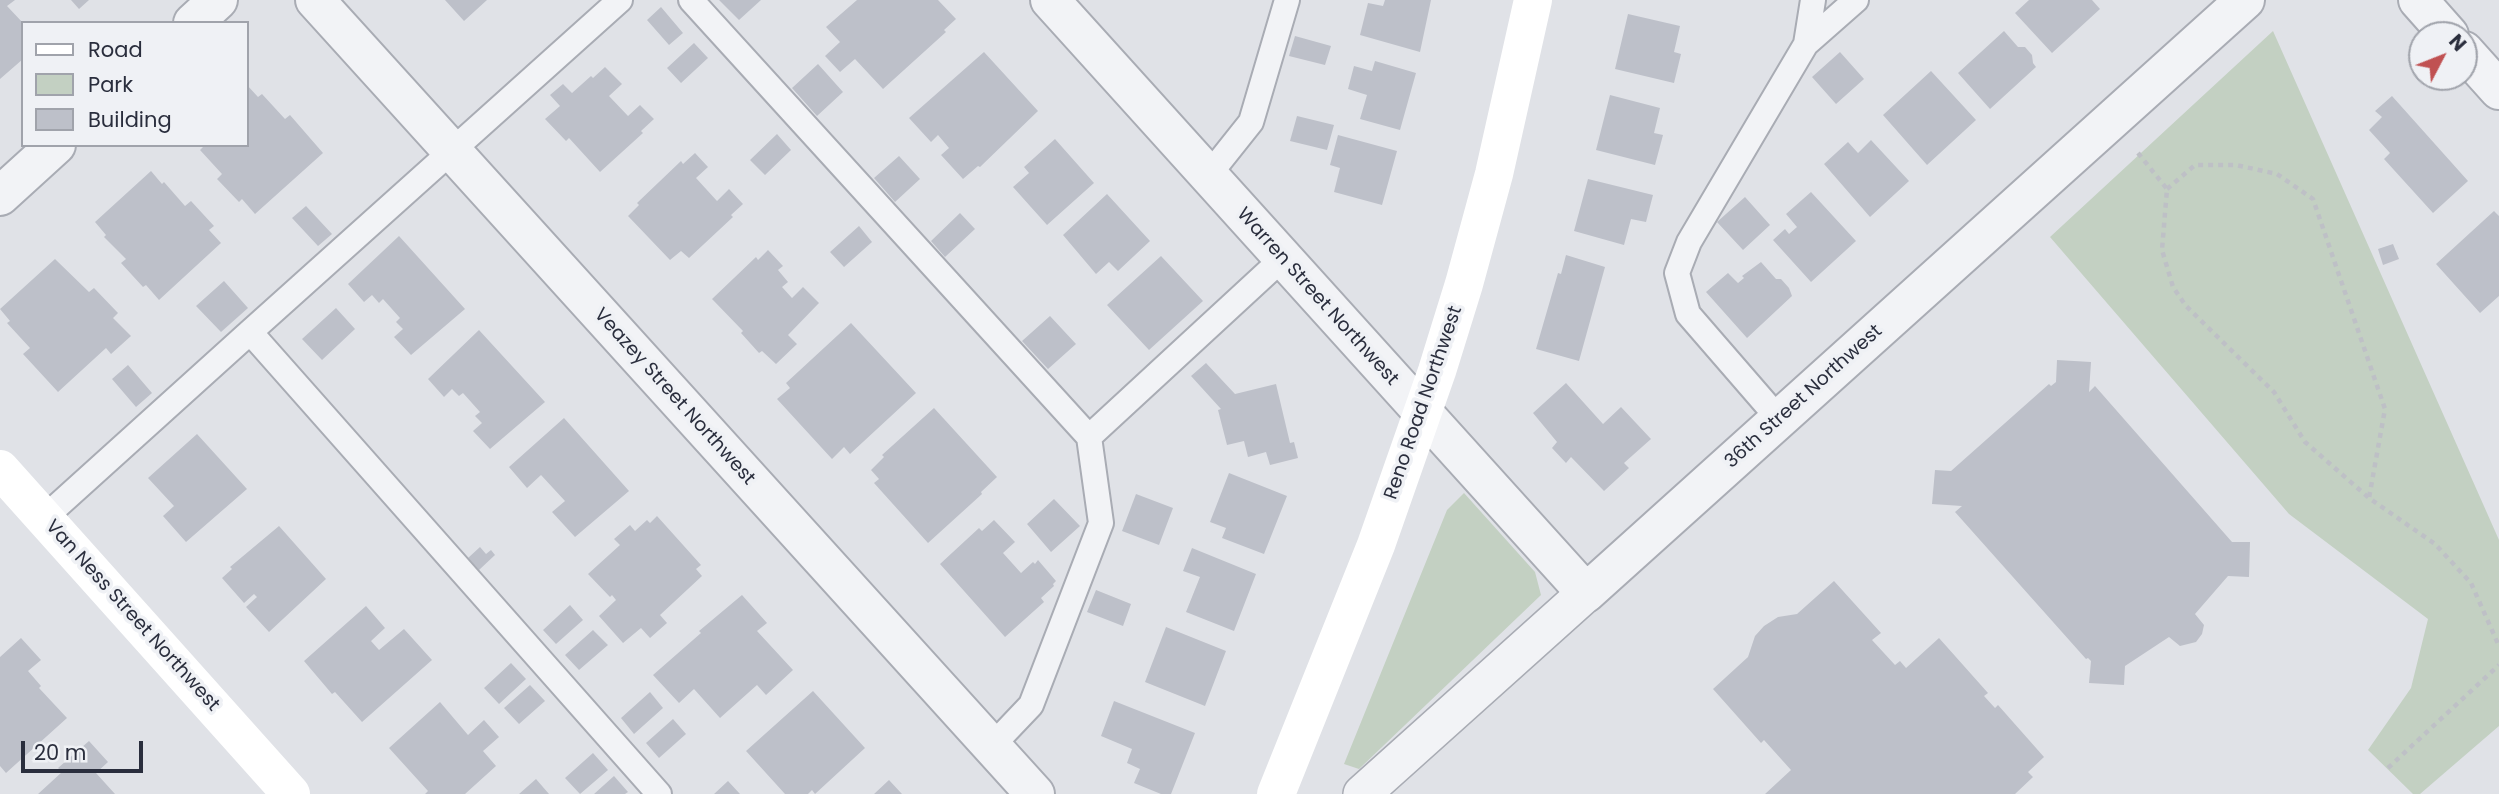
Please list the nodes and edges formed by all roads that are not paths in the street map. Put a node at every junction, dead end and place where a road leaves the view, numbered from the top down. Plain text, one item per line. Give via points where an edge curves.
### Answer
1 (218, 0) edge
2 (314, 0) edge
3 (620, 0) edge
4 (691, 0) edge
5 (1050, 0) edge
6 (1287, 0) edge
7 (1533, 0) edge
8 (1813, 0) edge
9 (1856, 0) edge
10 (2245, 0) edge
11 (2418, 0) edge
12 (194, 21) edge
13 (2437, 21) edge
14 (1806, 44) junction
15 (2478, 67) edge
16 (2499, 90) edge
17 (55, 147) edge
18 (451, 152) junction
19 (1208, 176) junction
20 (0, 196) edge
21 (1282, 258) junction
22 (250, 332) junction
23 (1423, 414) junction
24 (1779, 419) junction
25 (1088, 437) junction
26 (0, 469) edge
27 (44, 518) junction
28 (1586, 593) junction
29 (992, 746) junction
30 (291, 794) edge
31 (659, 794) edge
32 (1035, 794) edge
33 (1276, 794) edge
34 (1363, 794) edge

1 - 12 street
2 - 18 street, Veazey Street Northwest
3 - 18 lane
4 - 25 lane
5 - 19 street, Warren Street Northwest
6 - 19 lane via 1251,122
7 - 23 main road, Reno Road Northwest via 1494,174
8 - 14 lane
9 - 14 lane
10 - 24 street, 36th Street Northwest
11 - 13 street
14 - 24 lane via 1689,242 1677,274 1688,314
15 - 16 street
17 - 20 street
18 - 22 lane
18 - 29 street, Veazey Street Northwest
19 - 21 street, Warren Street Northwest
21 - 23 street, Warren Street Northwest
21 - 25 lane
22 - 27 lane
22 - 31 lane
23 - 28 street, Warren Street Northwest
23 - 33 main road, Reno Road Northwest
24 - 28 street, 36th Street Northwest
25 - 29 lane via 1101,523 1031,705
26 - 27 main road, Van Ness Street Northwest
27 - 30 main road, Van Ness Street Northwest
28 - 34 street, 36th Street Northwest
29 - 32 street, Veazey Street Northwest

